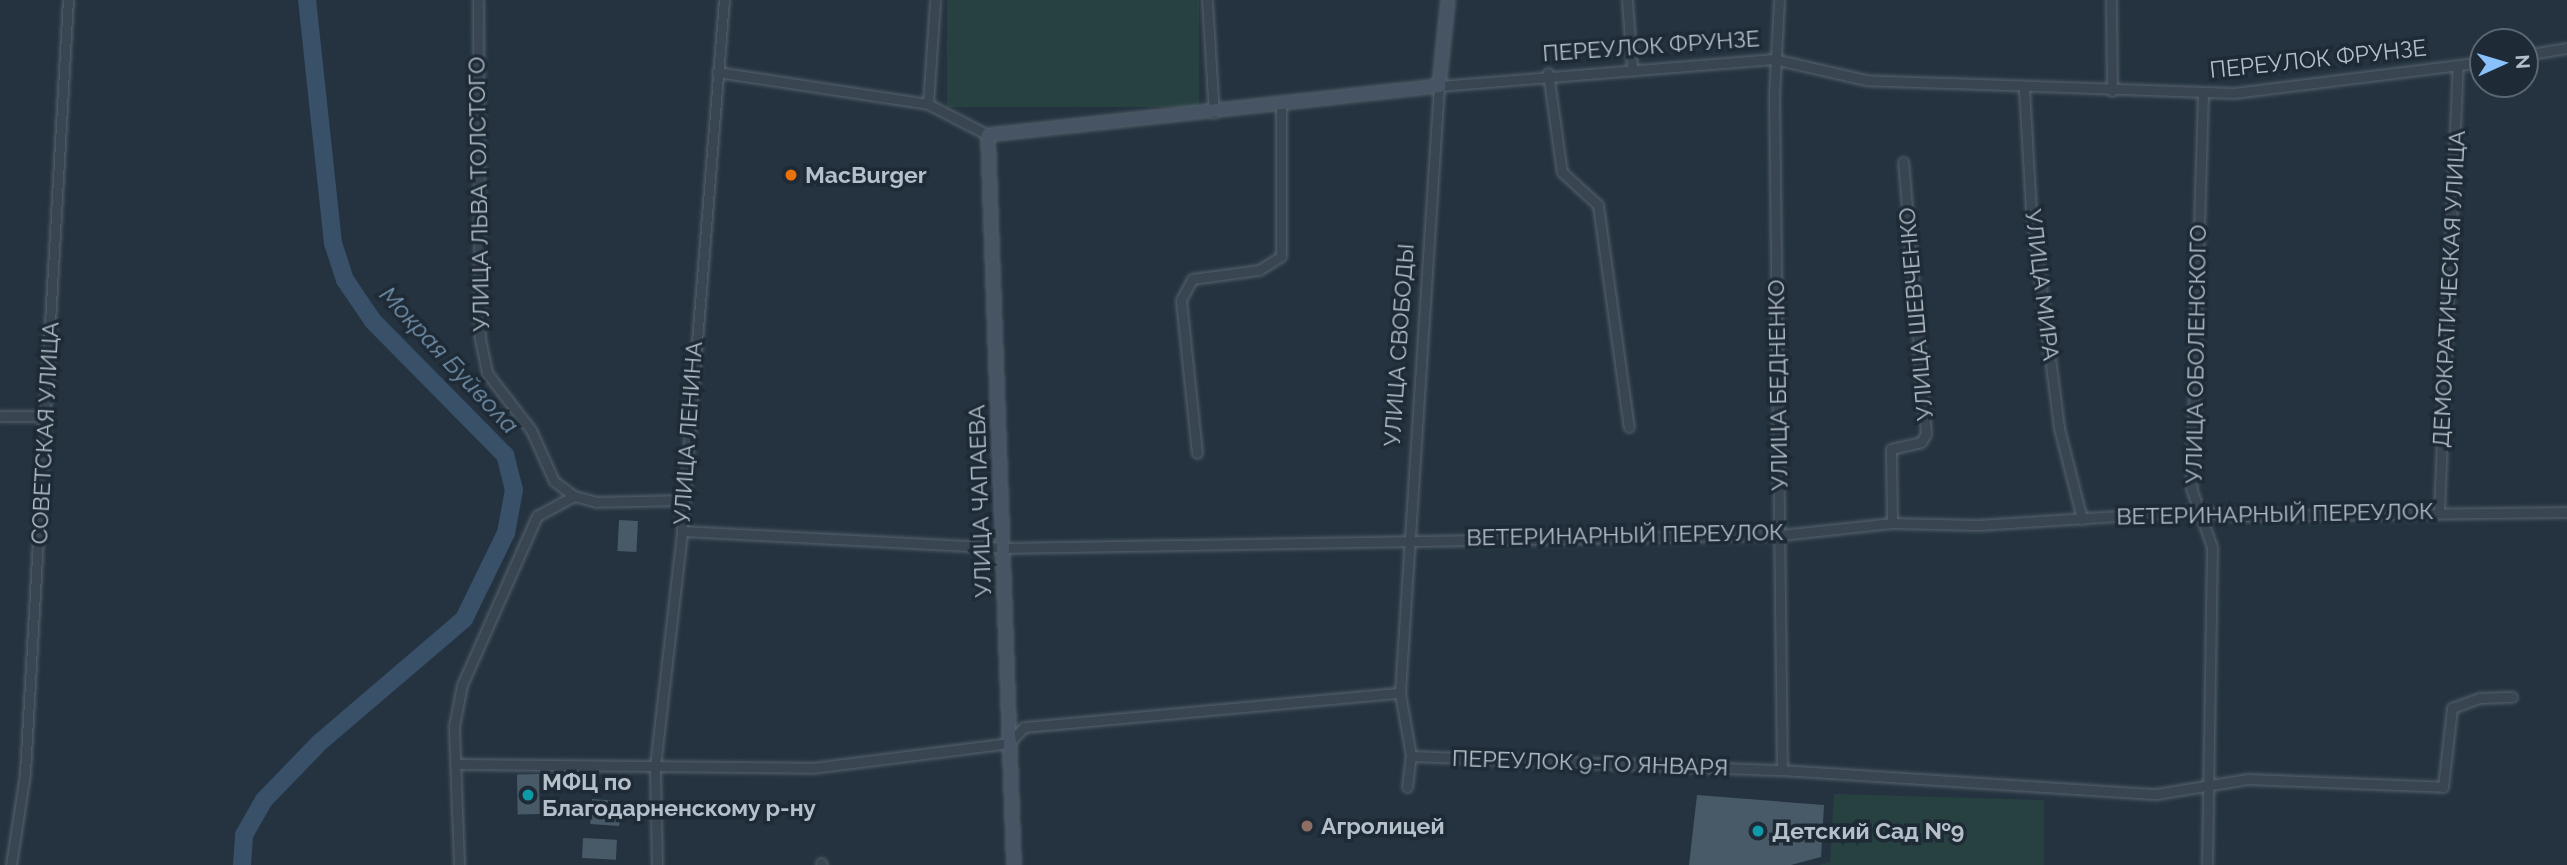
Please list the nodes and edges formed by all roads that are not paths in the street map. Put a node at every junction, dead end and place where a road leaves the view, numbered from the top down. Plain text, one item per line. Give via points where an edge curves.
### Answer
1 (68, 0) edge
2 (478, 0) edge
3 (724, 0) edge
4 (935, 0) edge
5 (1207, 0) edge
6 (1448, 0) edge
7 (1627, 0) edge
8 (1779, 0) edge
9 (2111, 0) edge
10 (2567, 48) edge
11 (2539, 53) edge
12 (1774, 59) junction
13 (2469, 64) edge
14 (2458, 66) junction
15 (1632, 68) junction
16 (717, 72) junction
17 (1548, 73) junction
18 (1439, 86) junction
19 (2024, 89) junction
20 (2112, 91) junction
21 (2203, 92) junction
22 (928, 104) junction
23 (1282, 107) junction
24 (1214, 114) junction
25 (988, 135) junction
26 (1903, 162) dead end
27 (0, 416) edge
28 (46, 416) junction
29 (1629, 427) dead end
30 (1198, 453) dead end
31 (574, 496) junction
32 (681, 500) junction
33 (2196, 511) junction
34 (2439, 511) junction
35 (2567, 512) edge
36 (2082, 519) junction
37 (1892, 523) junction
38 (682, 531) junction
39 (1781, 535) junction
40 (1406, 537) junction
41 (1002, 548) junction
42 (1400, 693) junction
43 (2512, 697) dead end
44 (1009, 743) junction
45 (1410, 756) junction
46 (457, 764) junction
47 (655, 766) junction
48 (1782, 770) junction
49 (1407, 786) dead end
50 (2207, 786) junction
51 (11, 865) edge
52 (459, 865) edge
53 (657, 865) edge
54 (1014, 865) edge
55 (2207, 865) edge

1 - 28 street, СОВЕТСКАЯ УЛИЦА
2 - 31 street, УЛИЦА ЛЬВА ТОЛСТОГО via 480,339 487,373 531,430 554,481
3 - 16 street, УЛИЦА ЛЕНИНА
4 - 22 street
5 - 24 street
6 - 18 main road, УЛИЦА СВОБОДЫ
7 - 15 street
8 - 12 street, УЛИЦА БЕДНЕНКО
9 - 20 street
10 - 11 street
12 - 15 street, ПЕРЕУЛОК ФРУНЗЕ
12 - 19 street, ПЕРЕУЛОК ФРУНЗЕ via 1866,80
12 - 39 street, УЛИЦА БЕДНЕНКО
13 - 14 street, ПЕРЕУЛОК ФРУНЗЕ
14 - 21 street, ПЕРЕУЛОК ФРУНЗЕ
14 - 34 street, ДЕМОКРАТИЧЕСКАЯ УЛИЦА
15 - 17 street, ПЕРЕУЛОК ФРУНЗЕ
16 - 22 street
16 - 32 street, УЛИЦА ЛЕНИНА
17 - 18 street, ПЕРЕУЛОК ФРУНЗЕ
17 - 29 street via 1562,172 1598,205
18 - 23 main road, ПЕРЕУЛОК ФРУНЗЕ
18 - 40 street, УЛИЦА СВОБОДЫ
19 - 20 street, ПЕРЕУЛОК ФРУНЗЕ
19 - 36 street, УЛИЦА МИРА via 2039,272 2069,480
20 - 21 street, ПЕРЕУЛОК ФРУНЗЕ
21 - 33 street, УЛИЦА ОБОЛЕНСКОГО via 2192,488
22 - 25 street
23 - 24 main road, ПЕРЕУЛОК ФРУНЗЕ
23 - 30 street via 1280,256 1259,271 1192,279 1181,300
24 - 25 main road, ПЕРЕУЛОК ФРУНЗЕ
25 - 41 main road, УЛИЦА ЧАПАЕВА
26 - 37 street, УЛИЦА ШЕВЧЕНКО via 1926,434 1921,442 1891,449
27 - 28 street
28 - 51 street, СОВЕТСКАЯ УЛИЦА via 25,774
31 - 32 street via 596,502
31 - 46 street via 537,516 488,616 456,714
32 - 38 street, УЛИЦА ЛЕНИНА
33 - 34 street, ВЕТЕРИНАРНЫЙ ПЕРЕУЛОК via 2239,516
33 - 36 street, ВЕТЕРИНАРНЫЙ ПЕРЕУЛОК
33 - 50 street, УЛИЦА ОБОЛЕНСКОГО via 2212,547
34 - 35 street, ВЕТЕРИНАРНЫЙ ПЕРЕУЛОК
36 - 37 street, ВЕТЕРИНАРНЫЙ ПЕРЕУЛОК
37 - 39 street, ВЕТЕРИНАРНЫЙ ПЕРЕУЛОК
38 - 41 street, ВЕТЕРИНАРНЫЙ ПЕРЕУЛОК
38 - 47 street, УЛИЦА ЛЕНИНА
39 - 40 street, ВЕТЕРИНАРНЫЙ ПЕРЕУЛОК
39 - 48 street, УЛИЦА БЕДНЕНКО
40 - 41 street, ВЕТЕРИНАРНЫЙ ПЕРЕУЛОК
40 - 42 street, УЛИЦА СВОБОДЫ
41 - 44 main road, УЛИЦА ЧАПАЕВА
42 - 44 street via 1024,727
42 - 45 street
43 - 50 street, ПЕРЕУЛОК 9-ГО ЯНВАРЯ via 2479,698 2452,708 2442,786 2248,779
44 - 47 street via 812,768
44 - 54 main road, УЛИЦА ЧАПАЕВА
45 - 48 street, ПЕРЕУЛОК 9-ГО ЯНВАРЯ
45 - 49 street
46 - 47 street
46 - 52 street
47 - 53 street, УЛИЦА ЛЕНИНА
48 - 50 street, ПЕРЕУЛОК 9-ГО ЯНВАРЯ via 2156,794
50 - 55 street, УЛИЦА ОБОЛЕНСКОГО

